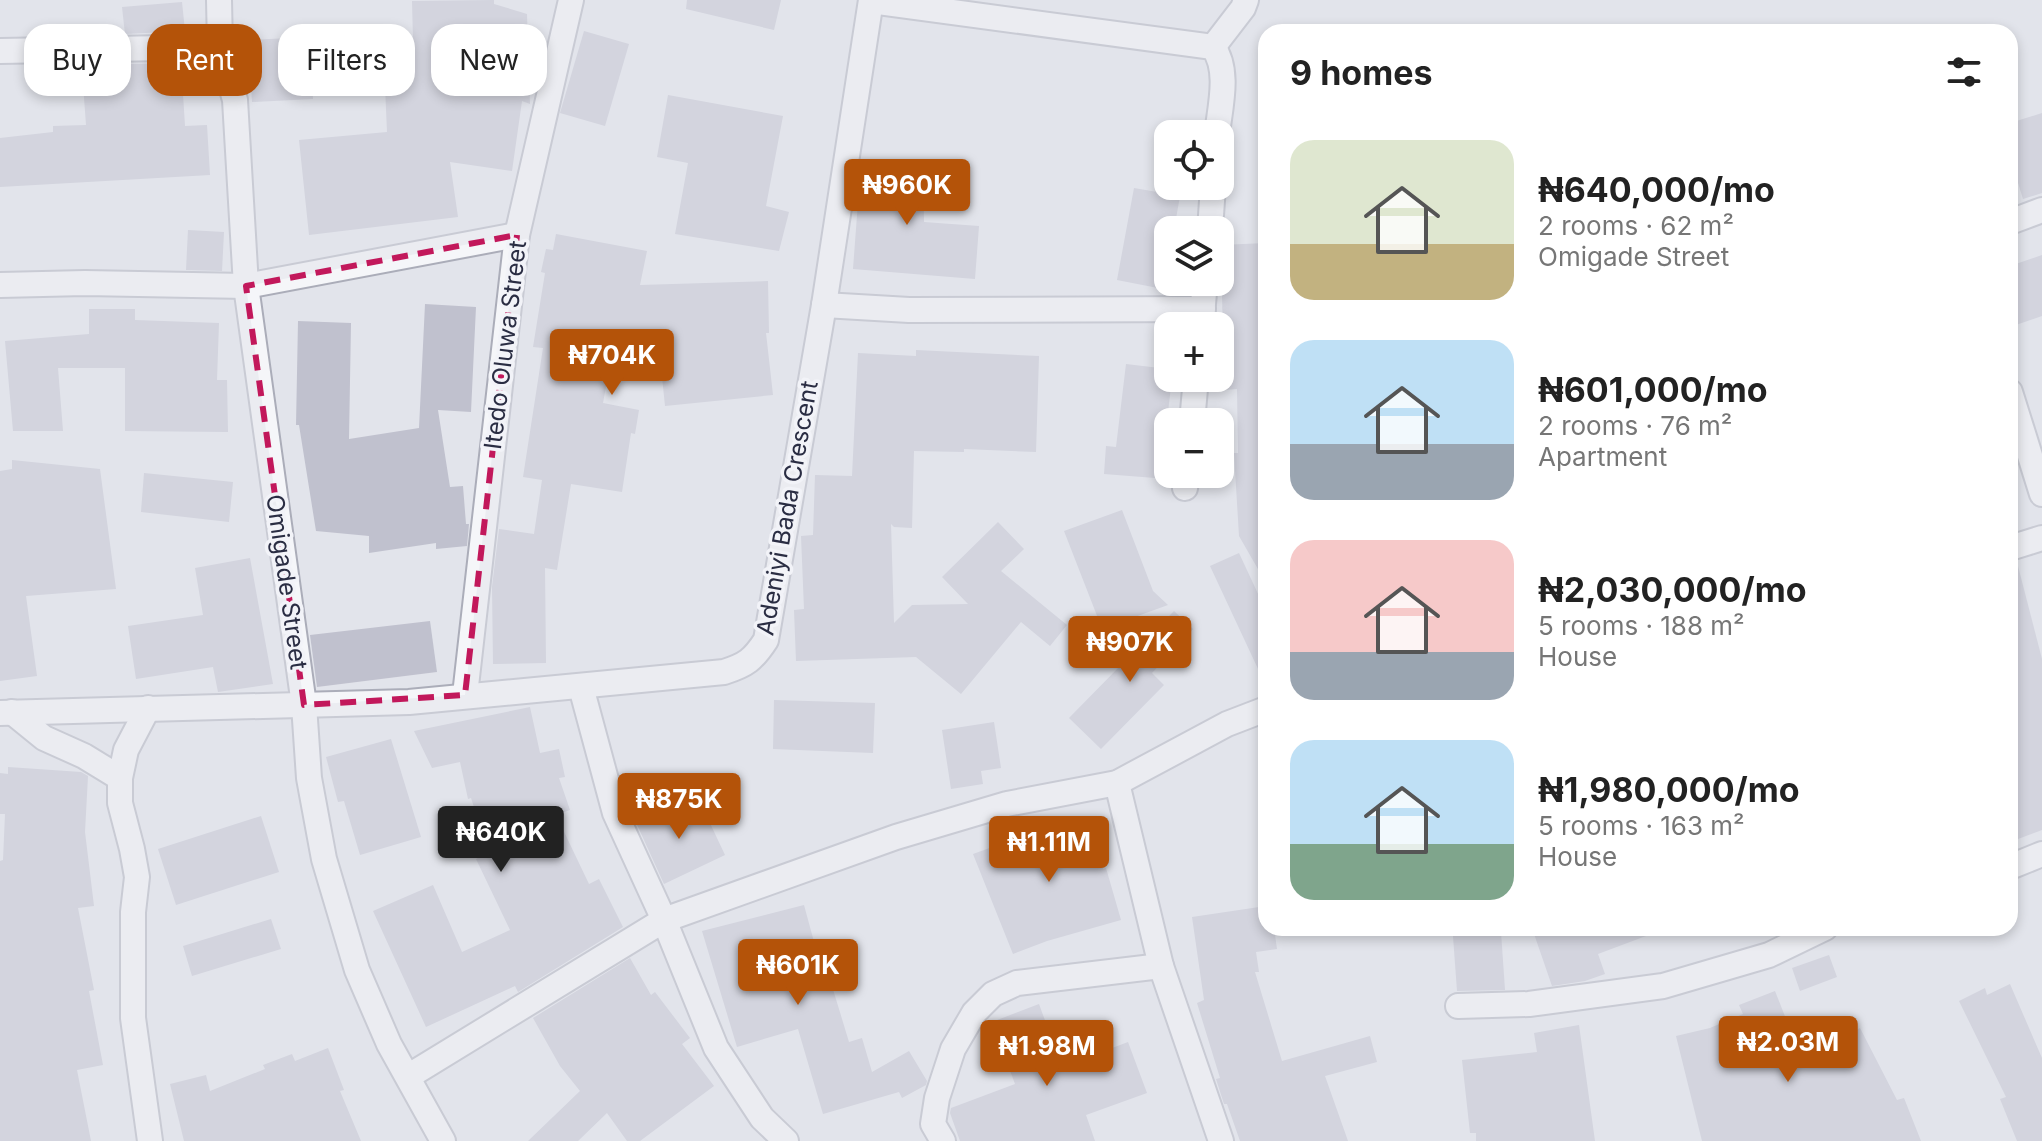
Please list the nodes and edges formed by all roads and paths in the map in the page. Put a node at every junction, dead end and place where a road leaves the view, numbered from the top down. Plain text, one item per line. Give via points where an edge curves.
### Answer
1 (219, 0) edge
2 (571, 0) edge
3 (1246, 0) edge
4 (871, 1) edge
5 (220, 24) edge
6 (1213, 47) junction
7 (147, 48) edge
8 (0, 51) edge
9 (234, 96) edge
10 (1218, 120) edge
11 (2042, 210) edge
12 (2018, 219) edge
13 (517, 235) junction
14 (0, 285) edge
15 (246, 286) junction
16 (824, 305) junction
17 (1154, 317) edge
18 (2018, 418) edge
19 (2042, 494) edge
20 (2042, 538) edge
21 (2018, 546) edge
22 (581, 687) junction
23 (465, 695) junction
24 (304, 705) junction
25 (148, 708) junction
26 (6, 712) edge
27 (1258, 712) edge
28 (120, 778) junction
29 (1117, 783) junction
30 (2042, 854) edge
31 (2018, 864) edge
32 (664, 920) junction
33 (1808, 936) edge
34 (1161, 966) junction
35 (1458, 1006) dead end
36 (409, 1076) junction
37 (150, 1141) edge
38 (443, 1141) edge
39 (786, 1141) edge
40 (943, 1141) edge
41 (1221, 1141) edge

1 - 5 street, Omigade Street
2 - 13 street, Itedo Oluwa Street
3 - 6 street
4 - 6 street
4 - 16 street, Adeniyi Bada Crescent
6 - 10 street via 1223,68
7 - 8 street
9 - 15 street, Omigade Street
11 - 12 street
13 - 15 street
13 - 23 street, Itedo Oluwa Street
14 - 15 street
15 - 24 street, Omigade Street
16 - 17 street
16 - 22 street, Adeniyi Bada Crescent via 766,640 744,666 724,672
18 - 19 street
20 - 21 street
22 - 23 street, Adeniyi Bada Crescent
22 - 32 street via 615,813
23 - 24 street, Adeniyi Bada Crescent
24 - 25 street, Adeniyi Bada Crescent
24 - 36 street, Omigade Street via 309,778 324,859 357,970
25 - 26 street, Adeniyi Bada Crescent
25 - 28 street via 126,750
26 - 28 street
27 - 29 street
28 - 37 street via 120,803 137,877 133,1018
29 - 32 street via 1007,804 896,837
29 - 34 street
30 - 31 street
32 - 36 street
32 - 39 street via 716,1048 762,1118
33 - 35 street via 1769,955 1663,986 1529,1004
34 - 40 street via 1017,983 993,994 974,1013 953,1049 933,1124
34 - 41 street
36 - 38 street, Omigade Street

